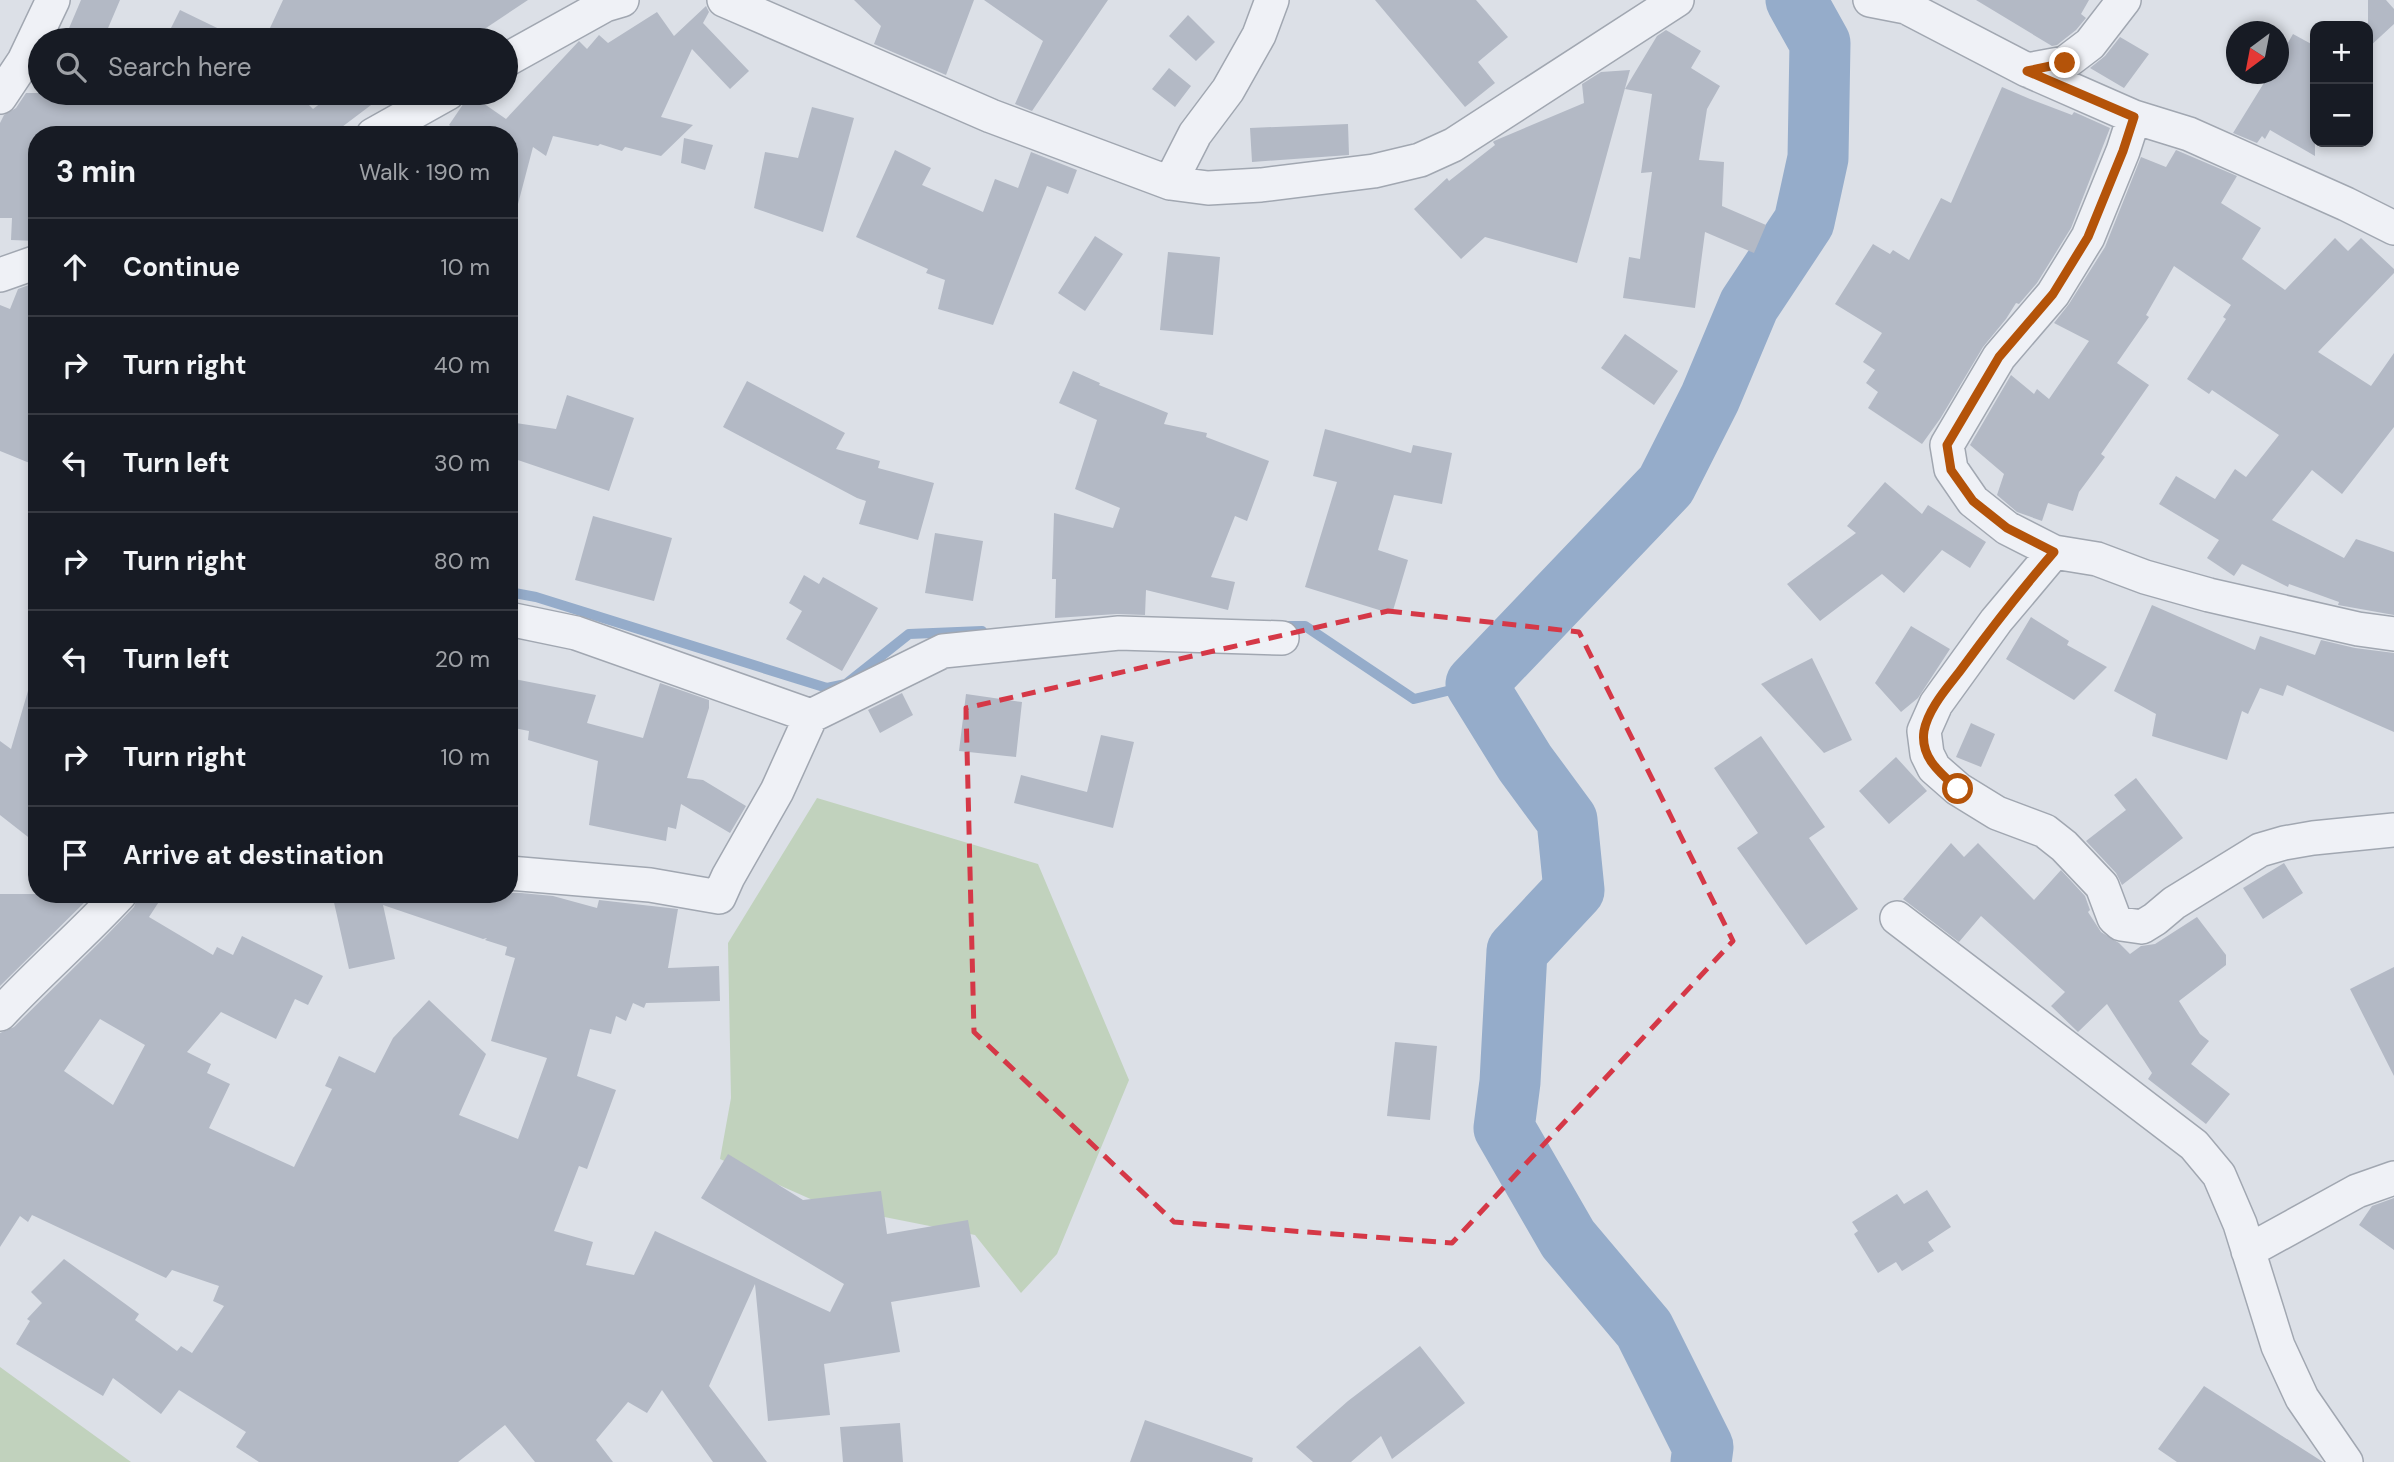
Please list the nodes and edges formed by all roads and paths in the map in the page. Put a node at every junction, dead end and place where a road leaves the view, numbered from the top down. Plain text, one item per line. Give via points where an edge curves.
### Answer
1 (53, 0) edge
2 (622, 0) edge
3 (724, 0) edge
4 (1272, 0) edge
5 (1677, 0) edge
6 (1870, 0) edge
7 (2124, 0) edge
8 (1905, 3) edge
9 (40, 28) edge
10 (28, 53) edge
11 (518, 53) edge
12 (2027, 71) junction
13 (0, 97) edge
14 (427, 105) edge
15 (2134, 117) junction
16 (389, 126) edge
17 (1170, 183) junction
18 (2394, 229) edge
19 (28, 265) edge
20 (0, 275) edge
21 (2054, 552) junction
22 (518, 621) edge
23 (2394, 634) edge
24 (1282, 638) dead end
25 (811, 716) junction
26 (2394, 830) edge
27 (518, 874) edge
28 (111, 903) edge
29 (1898, 918) dead end
30 (0, 1014) edge
31 (2394, 1178) edge
32 (2248, 1251) junction
33 (2346, 1462) edge

1 - 9 street
2 - 11 street
3 - 17 street via 991,116
4 - 17 street via 1259,35 1228,90 1195,134
5 - 17 street via 1454,145 1420,160 1374,172 1261,185 1208,188
6 - 8 street
7 - 12 street via 2090,44 2065,63
8 - 12 street
10 - 13 street
12 - 15 street
14 - 16 street
15 - 18 street via 2189,134
15 - 21 street via 2088,237 2053,294 1999,357 1947,445 1951,470 1973,501 2007,528
19 - 20 street
21 - 23 street via 2097,559 2209,595
21 - 26 street via 1996,621 1936,704 1924,731 1927,754 1934,768 1958,789 1997,813 2045,831 2064,846 2102,886 2121,925 2142,927 2260,850 2313,838
22 - 25 street via 576,633
24 - 25 street via 1119,633 943,650
25 - 27 street via 777,791 719,897
28 - 30 street
29 - 32 street via 2194,1145 2219,1175
31 - 32 street via 2357,1192
32 - 33 street via 2278,1346 2302,1398

